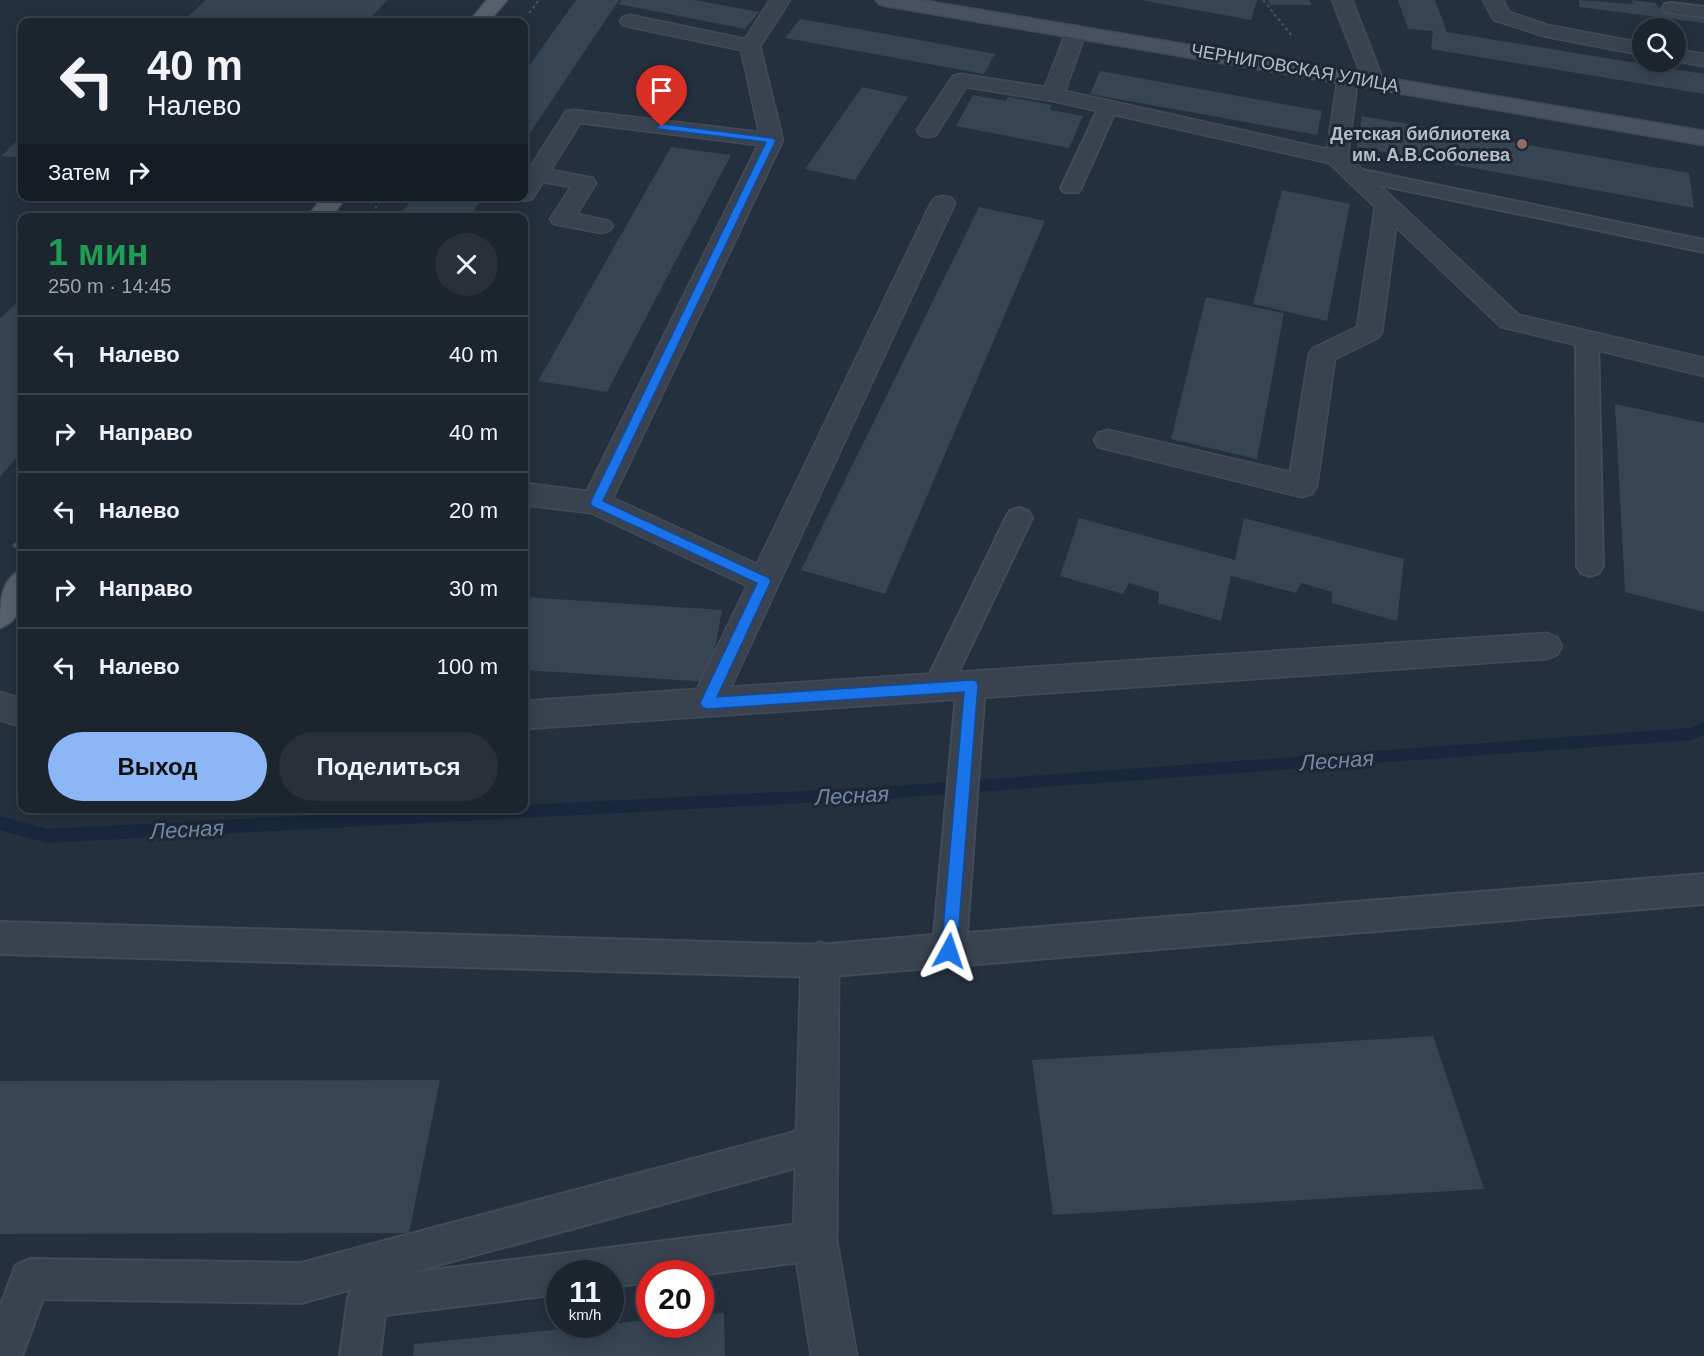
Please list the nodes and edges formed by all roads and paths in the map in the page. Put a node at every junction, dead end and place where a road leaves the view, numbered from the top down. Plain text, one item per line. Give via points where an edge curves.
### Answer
1 (498, 0) edge
2 (780, 0) edge
3 (886, 0) edge
4 (1342, 0) edge
5 (1493, 0) edge
6 (1671, 8) dead end
7 (1704, 12) edge
8 (482, 18) edge
9 (630, 21) dead end
10 (1076, 32) junction
11 (750, 46) junction
12 (1632, 47) edge
13 (1686, 57) edge
14 (1704, 60) edge
15 (1348, 77) junction
16 (1374, 82) junction
17 (1053, 95) junction
18 (1108, 107) junction
19 (928, 129) dead end
20 (1704, 138) edge
21 (772, 140) junction
22 (1345, 166) junction
23 (530, 173) edge
24 (1071, 188) dead end
25 (332, 201) edge
26 (943, 203) dead end
27 (1387, 206) junction
28 (322, 213) edge
29 (601, 226) dead end
30 (1704, 246) edge
31 (1587, 339) junction
32 (1704, 367) edge
33 (1108, 440) dead end
34 (528, 494) edge
35 (596, 503) junction
36 (1019, 518) dead end
37 (1590, 566) dead end
38 (765, 581) junction
39 (18, 588) edge
40 (0, 615) edge
41 (1546, 646) dead end
42 (972, 685) junction
43 (937, 688) junction
44 (707, 703) junction
45 (0, 706) edge
46 (18, 712) edge
47 (528, 715) edge
48 (1704, 889) edge
49 (0, 938) edge
50 (949, 951) junction
51 (820, 961) junction
52 (817, 1144) junction
53 (815, 1241) junction
54 (624, 1266) edge
55 (546, 1276) edge
56 (2, 1356) edge
57 (360, 1356) edge
58 (834, 1356) edge

1 - 8 main road
2 - 11 street
3 - 10 main road, ЧЕРНИГОВСКАЯ УЛИЦА
4 - 16 street
5 - 12 street via 1501,16 1543,30
6 - 7 lane
9 - 11 street
10 - 15 main road, ЧЕРНИГОВСКАЯ УЛИЦА
10 - 17 street
11 - 21 street
13 - 14 street
15 - 16 main road, ЧЕРНИГОВСКАЯ УЛИЦА
15 - 22 street
16 - 20 main road, ЧЕРНИГОВСКАЯ УЛИЦА
17 - 18 street
17 - 19 street via 960,80
18 - 22 street
18 - 24 lane
21 - 23 street via 574,116
21 - 35 street
22 - 27 street
22 - 30 lane
23 - 29 street via 585,183 562,219
25 - 28 main road
26 - 38 street
27 - 31 street via 1510,321
27 - 33 street via 1369,332 1322,354 1302,486
31 - 32 street
31 - 37 lane
34 - 35 street
35 - 38 street
36 - 43 lane
38 - 44 street
39 - 40 main road
41 - 42 street
42 - 43 street
42 - 50 lane
43 - 44 street
44 - 47 street
45 - 46 street
48 - 50 lane
49 - 51 lane
50 - 51 lane
51 - 52 street
52 - 53 street
52 - 56 lane via 301,1283 30,1279
53 - 54 lane
53 - 58 street
55 - 57 lane via 368,1298

